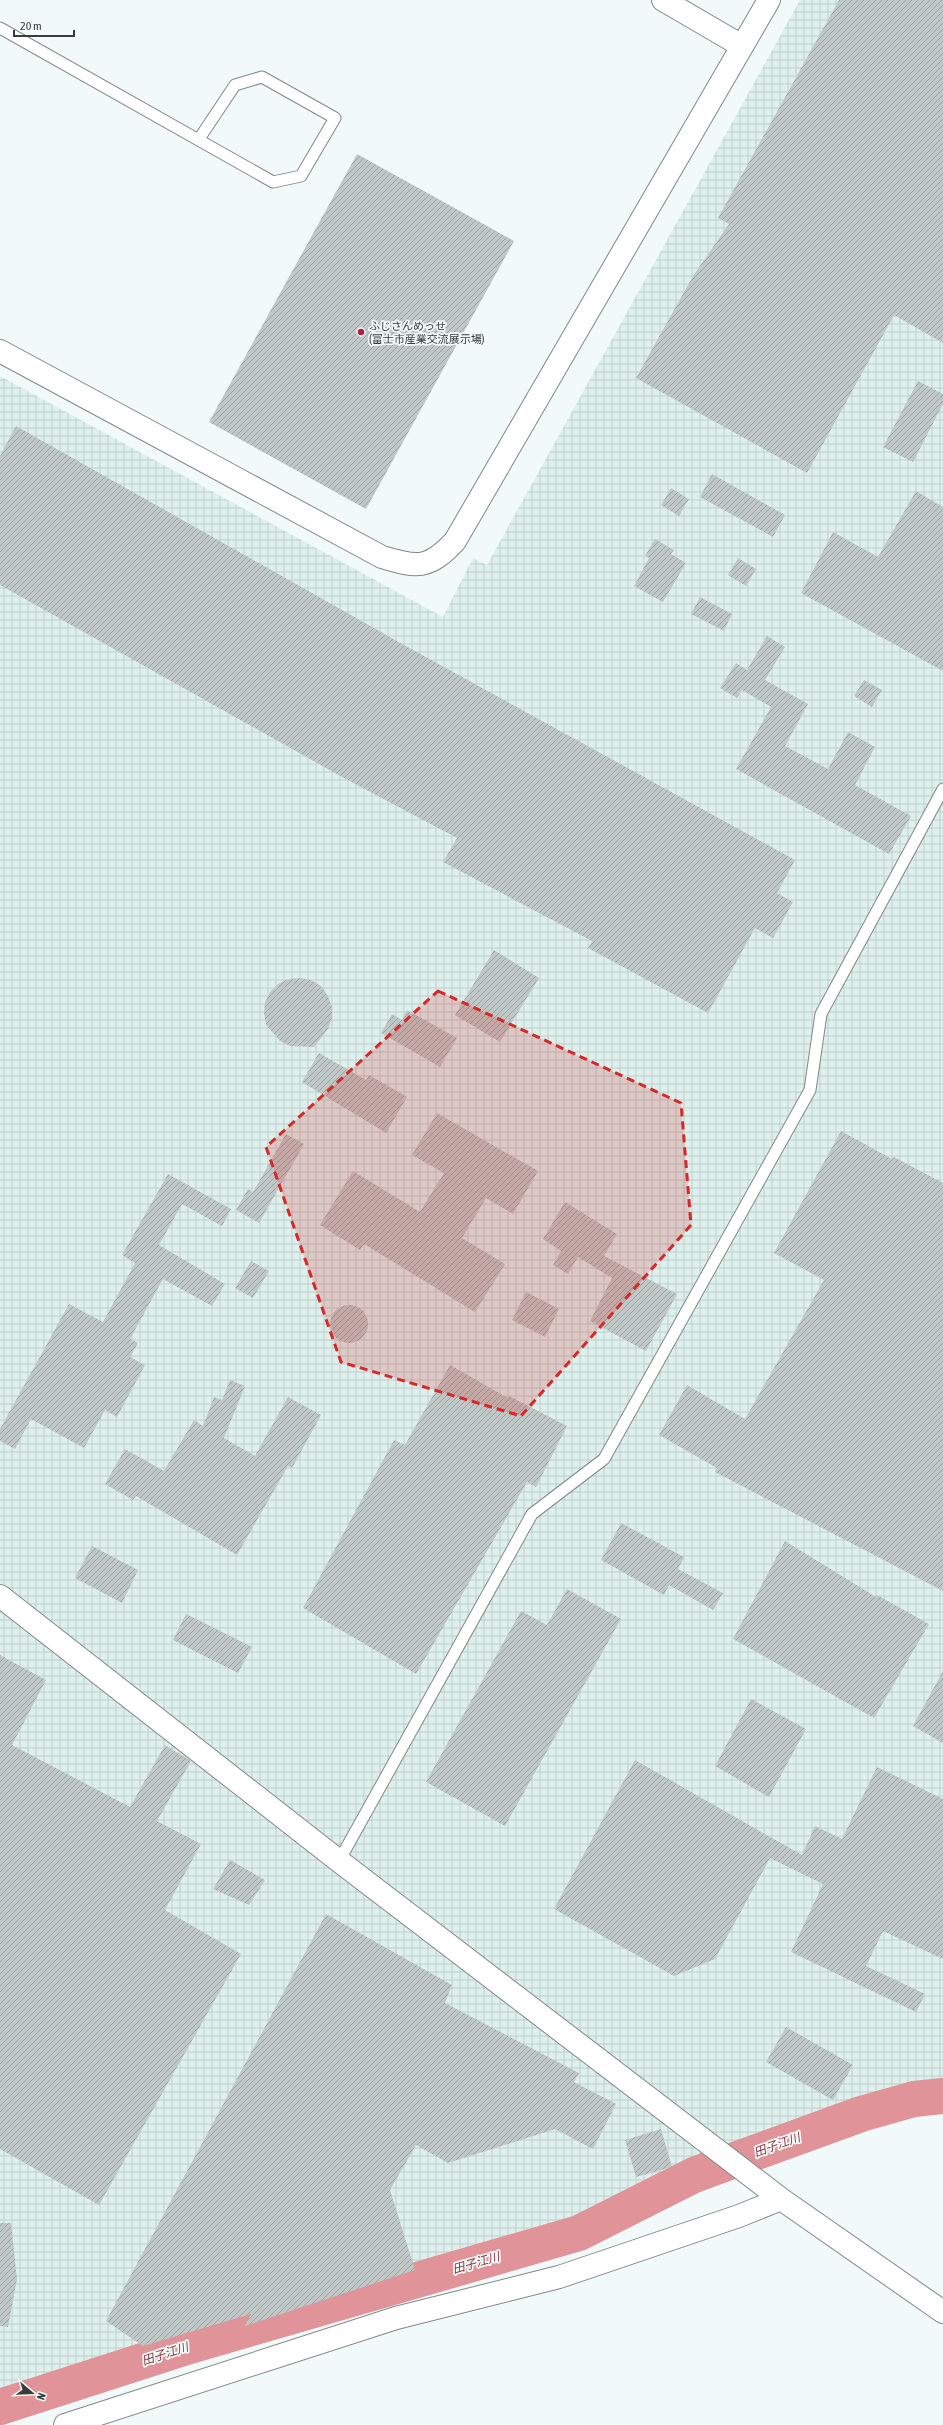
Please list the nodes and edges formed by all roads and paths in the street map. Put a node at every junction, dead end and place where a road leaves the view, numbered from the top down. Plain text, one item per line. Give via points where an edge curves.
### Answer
1 (663, 0) edge
2 (769, 0) edge
3 (0, 28) edge
4 (742, 46) junction
5 (199, 140) junction
6 (0, 352) edge
7 (943, 789) edge
8 (0, 1596) edge
9 (339, 1861) junction
10 (781, 2199) junction
11 (943, 2312) edge
12 (65, 2425) edge

1 - 4 street
2 - 4 street
3 - 5 lane
4 - 6 street via 456,541 439,558 423,564 404,564 382,557
5 - 5 lane via 273,182 301,176 335,118 262,77 234,86
7 - 9 lane via 821,1014 810,1090 604,1459 532,1514
8 - 9 street
9 - 10 street
10 - 11 street
10 - 12 street via 739,2216 559,2277 396,2318

